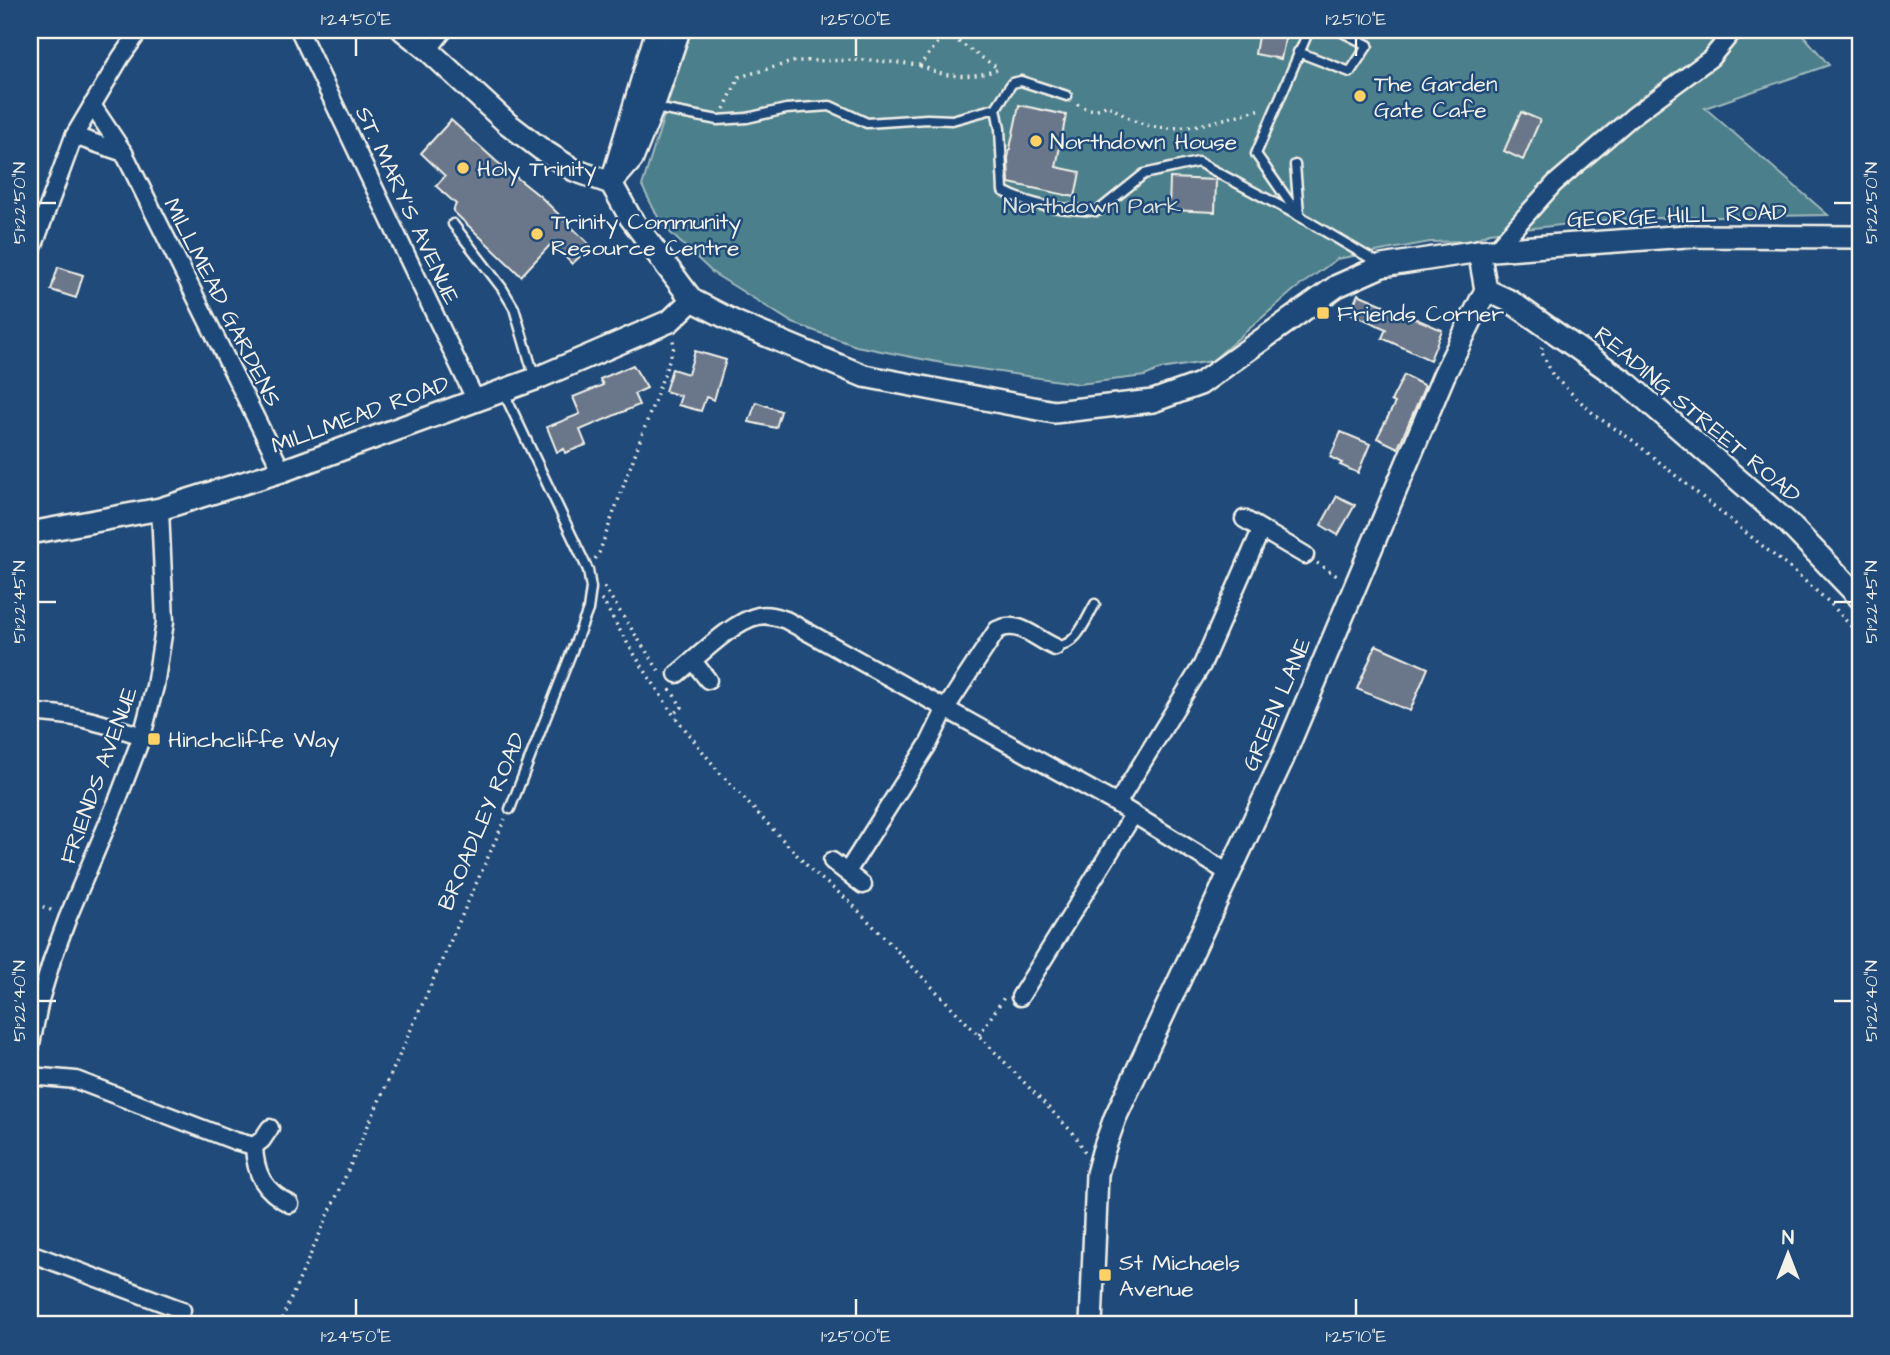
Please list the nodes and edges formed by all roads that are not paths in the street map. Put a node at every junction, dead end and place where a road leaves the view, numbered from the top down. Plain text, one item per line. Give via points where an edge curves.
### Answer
1 (140, 30) edge
2 (299, 30) edge
3 (403, 30) edge
4 (444, 30) edge
5 (1309, 30) edge
6 (1338, 30) edge
7 (1734, 30) edge
8 (669, 31) edge
9 (428, 50) junction
10 (1298, 52) junction
11 (1067, 96) road end
12 (92, 105) junction
13 (653, 107) junction
14 (996, 108) junction
15 (74, 136) junction
16 (124, 153) junction
17 (1295, 165) dead end
18 (611, 183) junction
19 (1299, 216) junction
20 (453, 224) dead end
21 (1860, 237) edge
22 (1487, 251) junction
23 (30, 256) edge
24 (1382, 266) junction
25 (1486, 290) junction
26 (692, 300) junction
27 (535, 379) junction
28 (502, 390) junction
29 (475, 401) junction
30 (282, 471) junction
31 (160, 509) junction
32 (1244, 519) dead end
33 (1261, 530) junction
34 (30, 533) edge
35 (1305, 555) road end
36 (1860, 598) edge
37 (1095, 604) dead end
38 (1055, 646) joint
39 (693, 661) junction
40 (677, 674) dead end
41 (708, 680) dead end
42 (946, 708) junction
43 (30, 713) edge
44 (142, 736) junction
45 (1116, 804) junction
46 (510, 809) road end
47 (1133, 815) junction
48 (832, 861) dead end
49 (847, 872) junction
50 (1230, 874) junction
51 (863, 885) dead end
52 (1020, 997) road end
53 (30, 1049) edge
54 (30, 1076) edge
55 (270, 1128) dead end
56 (254, 1146) junction
57 (290, 1204) dead end
58 (30, 1253) edge
59 (182, 1312) edge
60 (1091, 1325) edge

1 - 12 street
2 - 29 street, ST. MARY'S AVENUE
3 - 9 main road
4 - 9 street
5 - 10 lane
6 - 10 lane via 1368,45 1350,72
7 - 22 street via 1711,58 1633,116 1554,184
8 - 13 main road
8 - 18 main road
9 - 18 main road via 541,149 574,170
10 - 19 lane via 1256,154
11 - 14 lane via 1021,81 1012,83
12 - 15 street
12 - 16 street, MILLMEAD GARDENS
13 - 14 lane via 718,120 830,106 867,123 952,120
13 - 18 main road via 632,159
14 - 19 lane via 1003,191 1017,198 1051,208 1098,211 1144,174 1198,162
15 - 16 street
15 - 23 street
16 - 30 street, MILLMEAD GARDENS
17 - 19 lane
18 - 26 main road via 630,217
19 - 24 lane
20 - 27 lane via 514,308
21 - 22 main road, GEORGE HILL ROAD via 1687,236
22 - 24 main road, GEORGE HILL ROAD
22 - 25 main road
24 - 26 main road, GEORGE HILL ROAD via 1336,286 1200,384 1153,401 1054,412 864,376
25 - 36 main road, READING STREET ROAD via 1549,327 1638,392 1788,523
25 - 50 main road, GREEN LANE via 1444,375
26 - 27 main road, MILLMEAD ROAD via 670,321
27 - 28 main road, MILLMEAD ROAD
28 - 29 main road, MILLMEAD ROAD
28 - 46 lane, BROADLEY ROAD via 588,570 591,589 588,610
29 - 30 main road, MILLMEAD ROAD
30 - 31 main road, MILLMEAD ROAD
31 - 34 main road, MILLMEAD ROAD
31 - 44 street, FRIENDS AVENUE via 165,622
32 - 33 street
33 - 35 street
33 - 45 street via 1202,665
37 - 38 lane via 1069,644
38 - 42 street via 1018,627 997,630
39 - 40 street
39 - 41 street
39 - 42 street via 745,620 773,615
42 - 45 street
42 - 49 street via 929,743
43 - 44 street via 84,718
44 - 53 street, FRIENDS AVENUE via 52,960
45 - 47 street
47 - 50 street
47 - 52 street
48 - 49 street
49 - 51 street
50 - 60 main road, GREEN LANE via 1102,1152 1097,1174
54 - 56 street via 76,1080
55 - 56 street
56 - 57 street via 261,1178 271,1192
58 - 59 street

